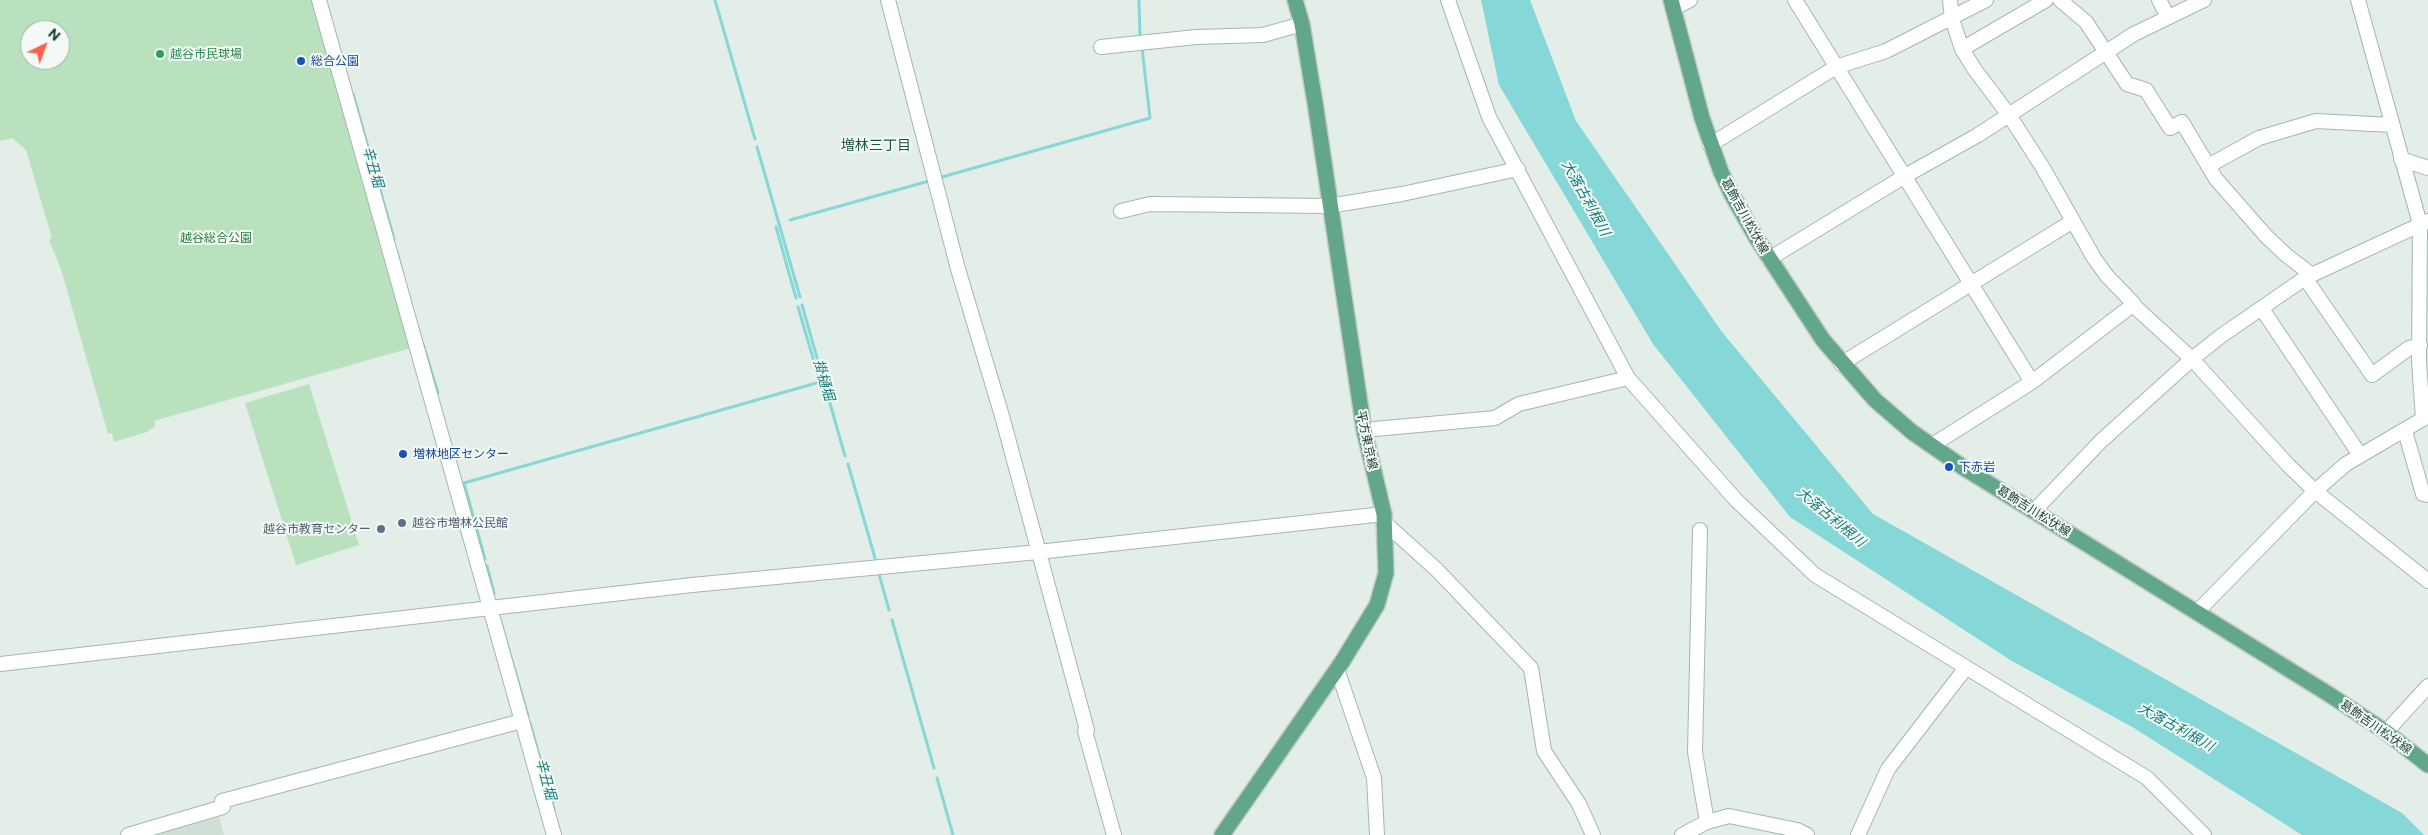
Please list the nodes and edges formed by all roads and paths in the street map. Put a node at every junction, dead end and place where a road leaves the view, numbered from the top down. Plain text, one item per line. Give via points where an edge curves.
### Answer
1 (319, 0) edge
2 (888, 0) edge
3 (1295, 0) edge
4 (1448, 0) edge
5 (1690, 0) edge
6 (1795, 0) edge
7 (1950, 0) edge
8 (1986, 0) edge
9 (2046, 0) edge
10 (2060, 0) edge
11 (2159, 0) edge
12 (2204, 0) edge
13 (2358, 0) edge
14 (1673, 4) edge
15 (2168, 17) junction
16 (1952, 19) junction
17 (1302, 24) junction
18 (1101, 47) dead end
19 (1962, 49) junction
20 (2108, 52) junction
21 (1836, 68) junction
22 (2009, 115) junction
23 (2392, 125) junction
24 (1710, 145) junction
25 (2401, 158) junction
26 (2208, 166) junction
27 (2428, 168) edge
28 (1518, 169) junction
29 (1905, 176) junction
30 (1329, 206) junction
31 (1121, 211) dead end
32 (2074, 221) junction
33 (2424, 223) edge
34 (1770, 260) junction
35 (2309, 277) junction
36 (1971, 282) junction
37 (2133, 305) junction
38 (2262, 309) junction
39 (2420, 345) junction
40 (2192, 359) junction
41 (2424, 362) edge
42 (1842, 364) junction
43 (1628, 378) junction
44 (2032, 382) junction
45 (2426, 418) edge
46 (1364, 430) junction
47 (2405, 431) junction
48 (1931, 446) junction
49 (2360, 455) junction
50 (2315, 491) junction
51 (2428, 494) edge
52 (2034, 512) junction
53 (1385, 518) junction
54 (1700, 530) dead end
55 (1038, 552) junction
56 (2428, 581) edge
57 (490, 608) junction
58 (2197, 612) junction
59 (0, 664) edge
60 (1965, 668) junction
61 (1337, 669) junction
62 (2428, 686) edge
63 (522, 721) junction
64 (2386, 732) junction
65 (2428, 765) edge
66 (1707, 822) junction
67 (128, 835) edge
68 (554, 835) edge
69 (1114, 835) edge
70 (1222, 835) edge
71 (1377, 835) edge
72 (1594, 835) edge
73 (1682, 835) edge
74 (1807, 835) edge
75 (1858, 835) edge
76 (2204, 835) edge

1 - 57 street
2 - 55 street via 958,269
3 - 17 main road, 平方東京線
4 - 28 street via 1489,117
5 - 14 street
6 - 21 street
7 - 16 street
8 - 16 street
9 - 19 street
10 - 20 street via 2086,22
11 - 15 street
12 - 15 street
13 - 23 street
14 - 24 main road, 葛飾吉川松伏線
15 - 20 street
16 - 19 street
16 - 21 street via 1886,52
17 - 18 street via 1263,35 1196,37
17 - 30 main road, 平方東京線
19 - 22 street
20 - 22 street
20 - 26 street via 2127,84 2146,90 2170,128 2182,122
21 - 24 street
21 - 29 street
22 - 29 street
22 - 32 street
23 - 25 street
23 - 26 street via 2316,121 2259,138
24 - 34 main road, 葛飾吉川松伏線 via 1731,193
25 - 27 street
25 - 33 street
26 - 35 street via 2266,236
28 - 30 street
28 - 43 street
29 - 34 street
29 - 36 street
30 - 31 street via 1150,204
30 - 46 main road, 平方東京線
32 - 36 street
32 - 37 street via 2103,270
33 - 35 street
33 - 39 street
34 - 42 main road, 葛飾吉川松伏線
35 - 38 street
35 - 39 street via 2372,375 2409,348
36 - 42 street
36 - 44 street
37 - 40 street
37 - 44 street
38 - 40 street
38 - 49 street
39 - 41 street
40 - 50 street via 2288,466
40 - 52 street via 2101,441
41 - 45 street
42 - 48 main road, 葛飾吉川松伏線 via 1895,419
43 - 46 street via 1519,404 1495,418
43 - 60 street via 1736,500 1815,575
44 - 48 street
45 - 47 street
46 - 53 main road, 平方東京線
47 - 49 street
47 - 51 street via 2423,494
48 - 52 main road, 葛飾吉川松伏線
49 - 50 street
50 - 56 street
50 - 58 street
52 - 58 main road, 葛飾吉川松伏線
53 - 55 street
53 - 61 main road, 平方東京線 via 1386,573 1377,605
53 - 72 street via 1531,668 1544,751 1579,804
54 - 66 street via 1695,752
55 - 57 street
55 - 69 street
57 - 59 street
57 - 63 street
58 - 64 main road, 葛飾吉川松伏線
60 - 75 street via 1888,769
60 - 76 street via 2147,778
61 - 70 main road, 平方東京線
61 - 71 street via 1374,778
62 - 64 street
63 - 67 street via 222,804
63 - 68 street
64 - 65 main road, 葛飾吉川松伏線
66 - 73 street
66 - 74 street via 1729,816

